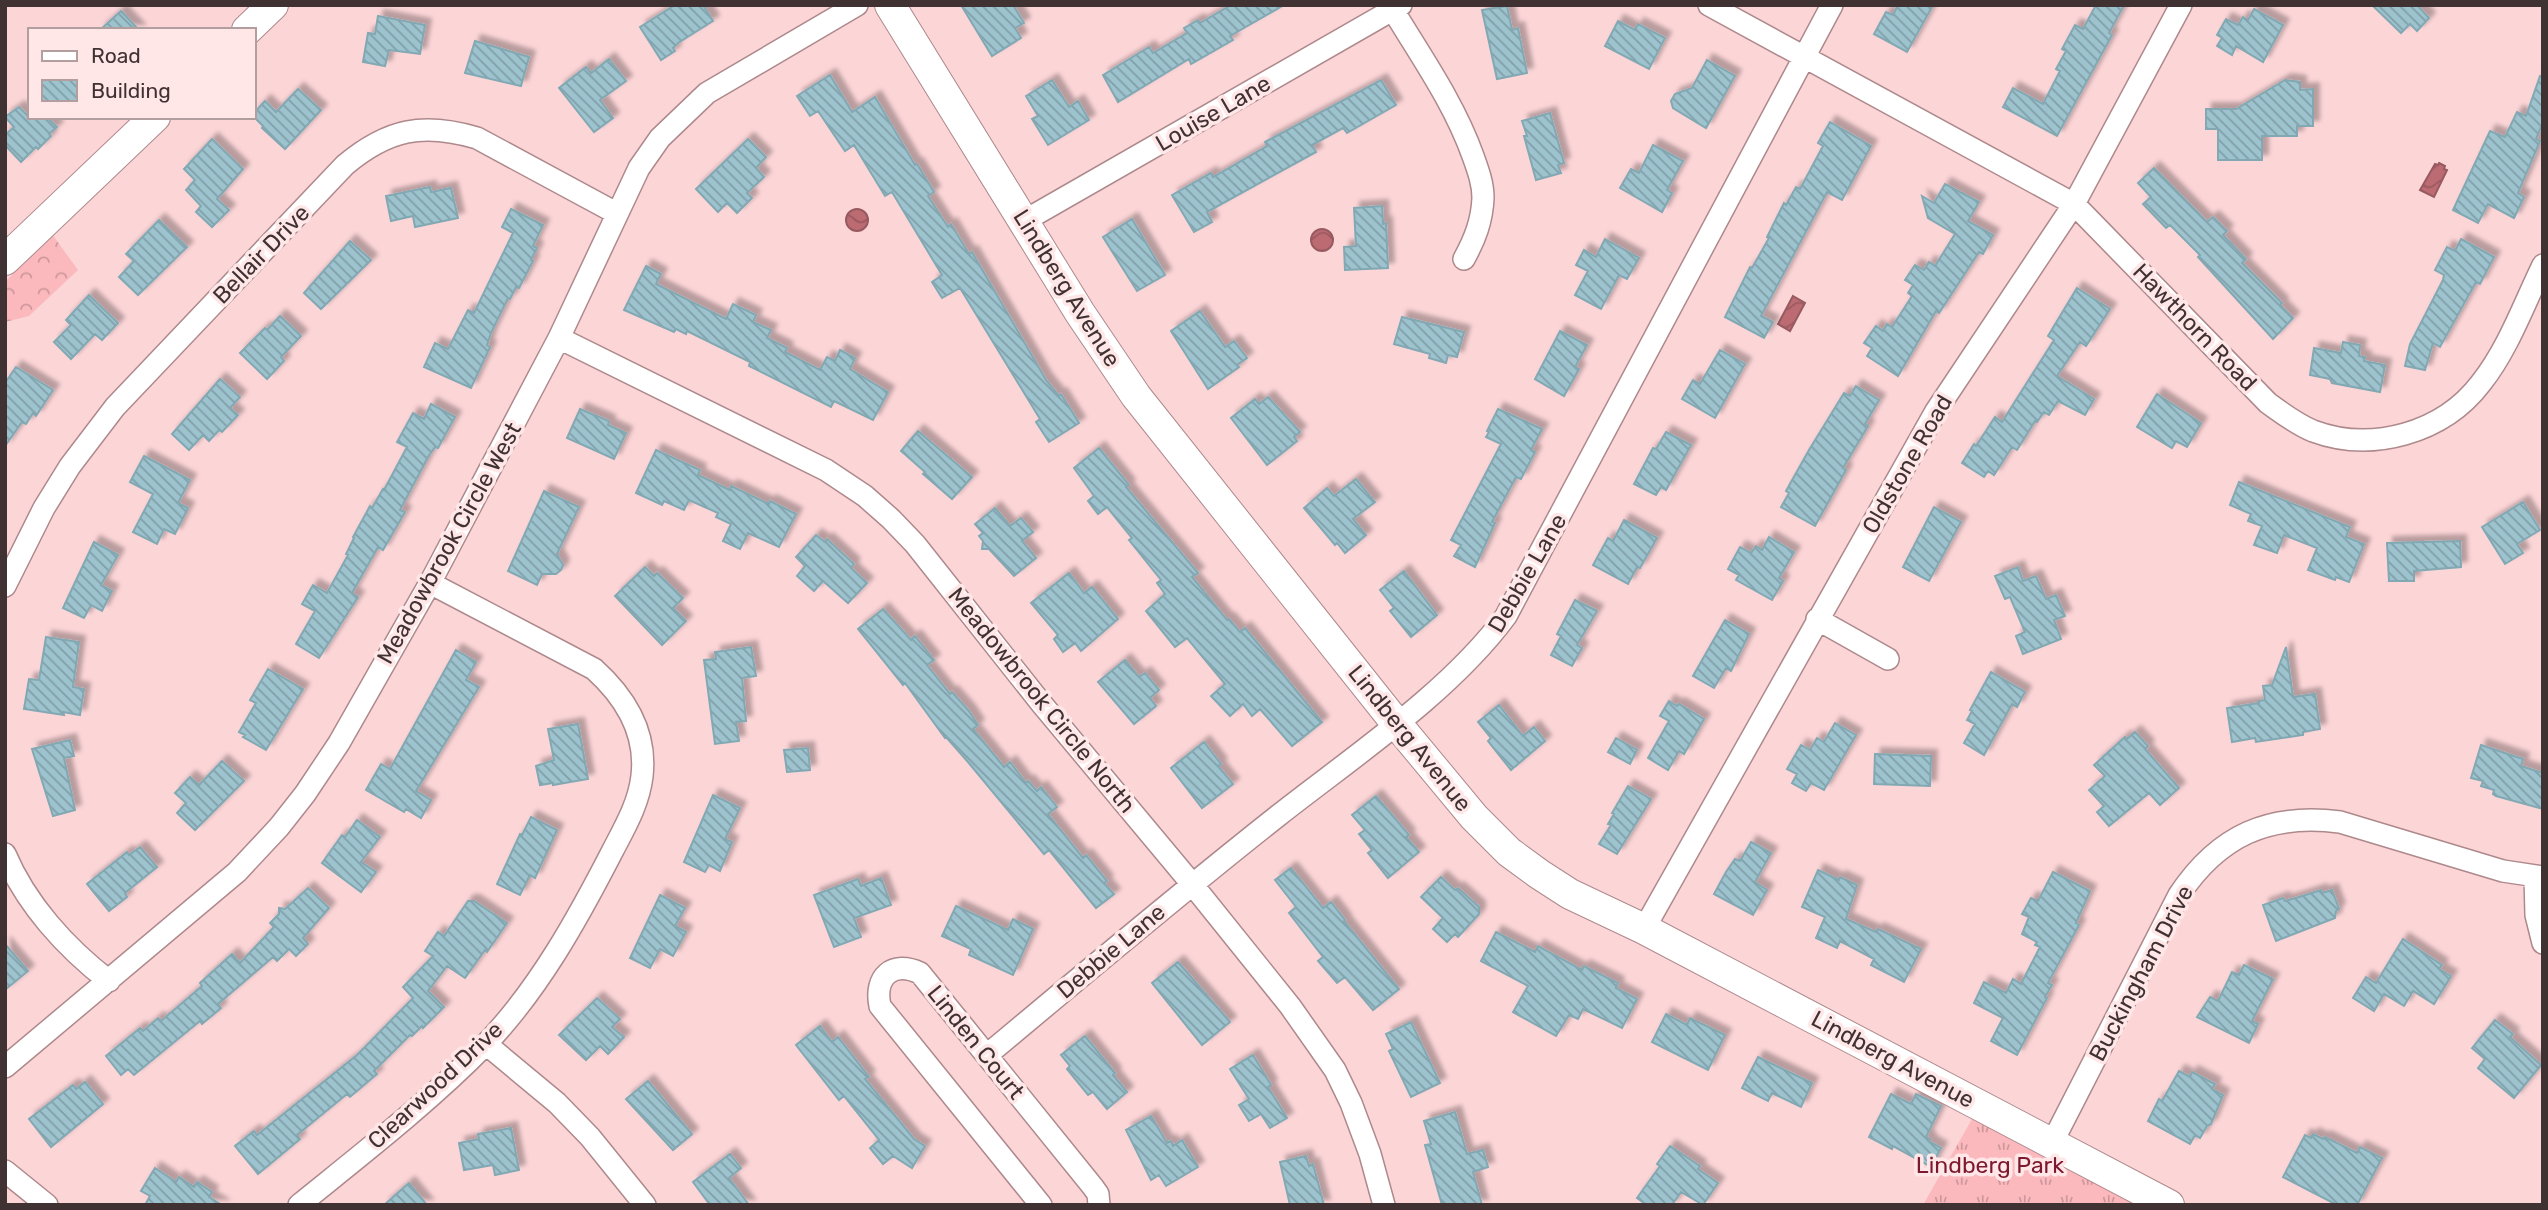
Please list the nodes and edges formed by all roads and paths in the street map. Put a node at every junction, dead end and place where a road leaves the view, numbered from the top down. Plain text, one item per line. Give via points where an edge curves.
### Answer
1 (273, 5) edge
2 (857, 5) edge
3 (890, 5) edge
4 (1709, 5) edge
5 (1832, 5) edge
6 (2180, 5) edge
7 (1397, 8) edge
8 (249, 28) edge
9 (1805, 57) junction
10 (153, 119) edge
11 (2074, 204) junction
12 (616, 213) junction
13 (1024, 221) junction
14 (1464, 259) dead end
15 (5, 260) edge
16 (2543, 265) edge
17 (559, 338) junction
18 (430, 583) junction
19 (5, 586) edge
20 (1817, 619) junction
21 (1888, 659) dead end
22 (1396, 723) junction
23 (5, 854) edge
24 (2539, 877) edge
25 (1192, 884) junction
26 (1644, 929) junction
27 (2543, 943) edge
28 (109, 981) junction
29 (485, 1044) junction
30 (987, 1055) junction
31 (5, 1067) edge
32 (2052, 1143) junction
33 (5, 1171) edge
34 (47, 1205) edge
35 (299, 1205) edge
36 (645, 1205) edge
37 (1041, 1205) edge
38 (1099, 1205) edge
39 (1384, 1205) edge
40 (2169, 1205) edge

1 - 8 street
2 - 12 street, Meadowbrook Circle West via 707,93 660,138
3 - 13 street, Lindberg Avenue
4 - 9 street
5 - 9 street, Debbie Lane
6 - 11 street, Oldstone Road
7 - 13 street, Louise Lane
7 - 14 street via 1451,105 1481,179 1480,221
9 - 11 street, Hawthorn Road
9 - 22 street, Debbie Lane via 1506,616 1465,665
10 - 15 street
11 - 16 street, Hawthorn Road via 2268,402 2292,420 2342,439 2391,438 2416,431 2464,402 2495,363
11 - 20 street, Oldstone Road via 1936,411
12 - 17 street, Meadowbrook Circle West
12 - 19 street, Bellair Drive via 477,138 453,131 405,132 363,150 115,407 44,508
13 - 22 street, Lindberg Avenue via 1144,406
17 - 18 street, Meadowbrook Circle West
17 - 25 street, Meadowbrook Circle North via 826,470 883,511 915,544
18 - 28 street, Meadowbrook Circle West via 339,743 279,827 227,881
18 - 29 street, Clearwood Drive via 594,670 626,704 642,748 637,799 588,899 531,987
20 - 21 street
20 - 26 street, Oldstone Road
22 - 25 street, Debbie Lane
22 - 26 street, Lindberg Avenue via 1509,852 1570,894
23 - 28 street via 31,900 59,935
24 - 27 street via 2536,915
24 - 32 street, Buckingham Drive via 2503,871 2340,822 2289,820 2236,838 2215,852 2179,895
25 - 30 street, Debbie Lane
25 - 39 street, Meadowbrook Circle North via 1335,1070 1370,1154
26 - 32 street, Lindberg Avenue
28 - 31 street, Meadowbrook Circle West
29 - 35 street, Clearwood Drive
29 - 36 street via 557,1103
30 - 37 street, Linden Court via 920,973 898,968 880,982 880,1006
30 - 38 street, Linden Court via 1093,1187
32 - 40 street, Lindberg Avenue
33 - 34 street

